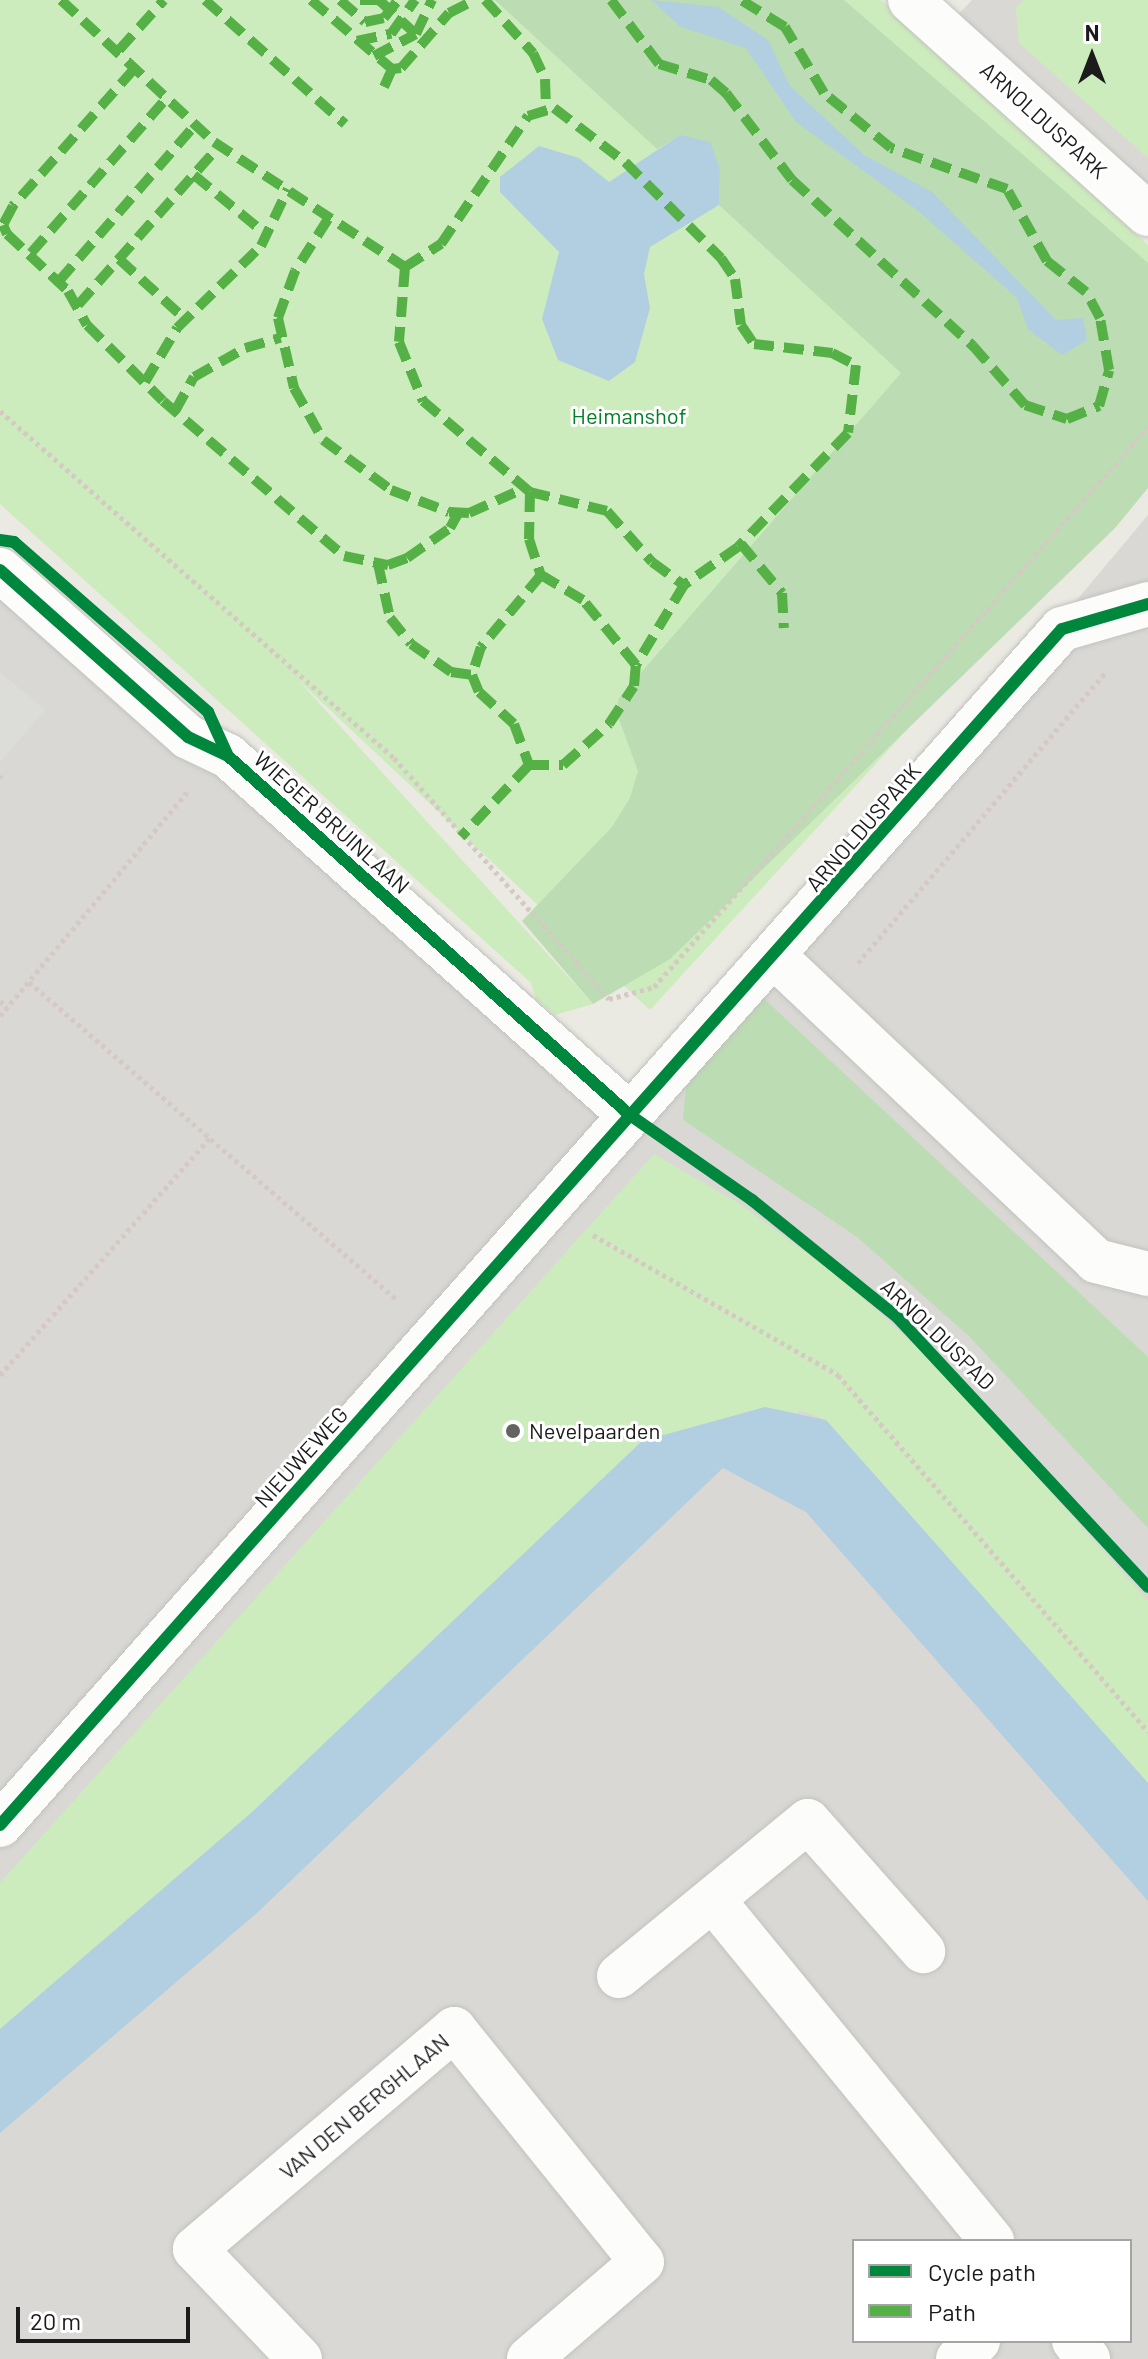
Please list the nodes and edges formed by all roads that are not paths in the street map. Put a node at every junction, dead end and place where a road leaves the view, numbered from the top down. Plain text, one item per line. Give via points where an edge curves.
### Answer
1 (938, 9) edge
2 (1148, 214) edge
3 (0, 570) edge
4 (1148, 604) edge
5 (775, 957) junction
6 (630, 1115) junction
7 (1148, 1274) edge
8 (0, 1825) edge
9 (713, 1900) junction
10 (923, 1951) dead end
11 (619, 1976) dead end
12 (990, 2239) edge
13 (976, 2343) edge
14 (1076, 2343) edge
15 (300, 2359) edge
16 (529, 2359) edge
17 (958, 2359) edge
18 (1088, 2359) edge

1 - 2 street, ARNOLDUSPARK
3 - 6 street, WIEGER BRUINLAAN via 188,737 220,752
4 - 5 street, ARNOLDUSPARK via 1120,606 1062,629
5 - 6 street, ARNOLDUSPARK
5 - 7 street via 1096,1261
6 - 8 street, NIEUWEWEG
9 - 10 street via 808,1821
9 - 11 street
9 - 12 street
13 - 17 street
14 - 18 street
15 - 16 street, VAN DEN BERGHLAAN via 195,2249 454,2029 642,2262

